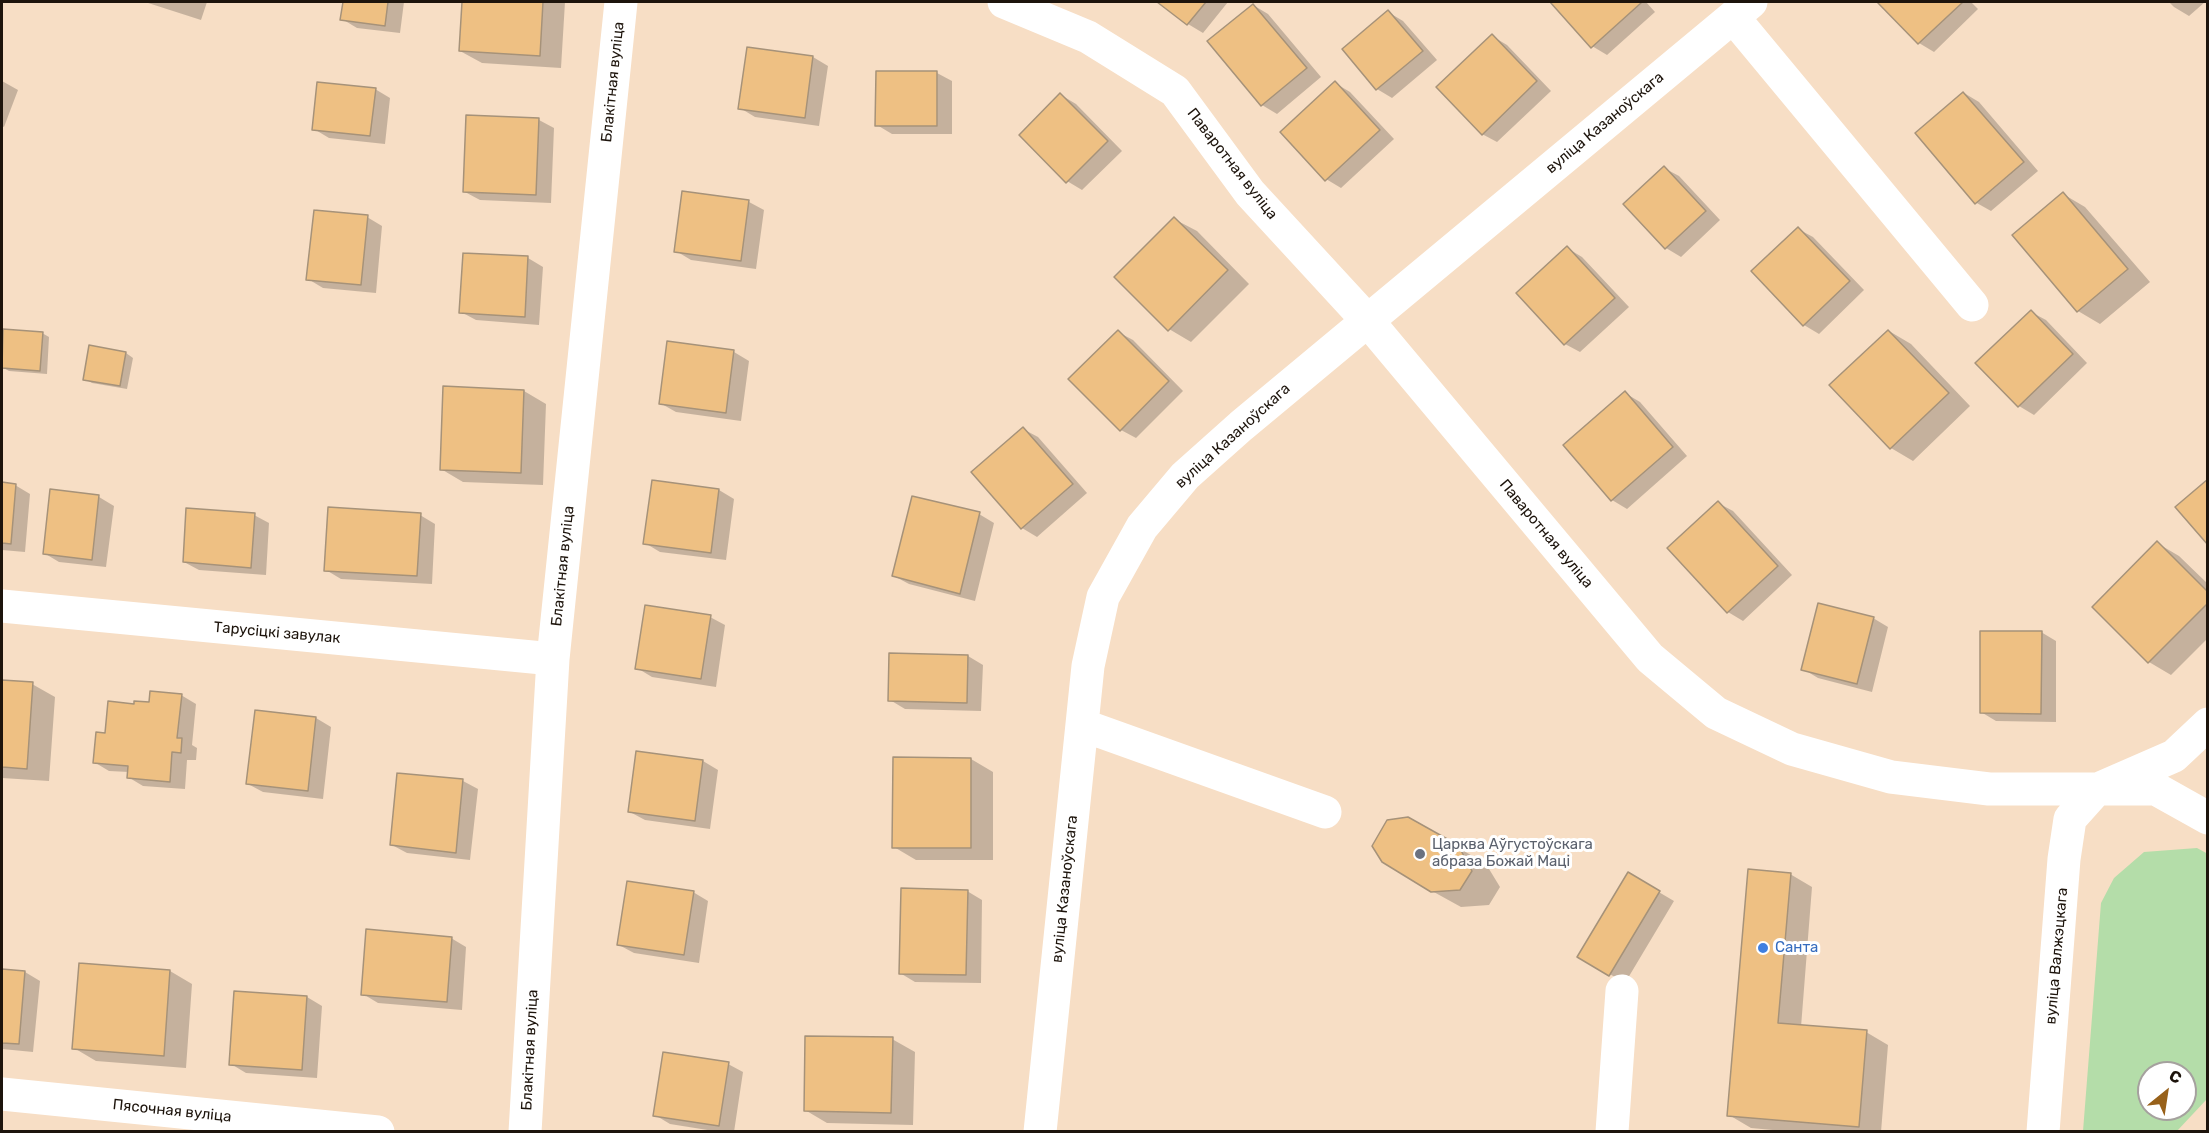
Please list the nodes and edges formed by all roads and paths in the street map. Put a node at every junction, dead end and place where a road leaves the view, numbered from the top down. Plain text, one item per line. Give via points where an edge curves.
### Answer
1 (621, 2) edge
2 (1004, 2) edge
3 (1742, 9) edge
4 (1972, 305) dead end
5 (1367, 320) junction
6 (2, 606) edge
7 (553, 659) junction
8 (2208, 724) edge
9 (1082, 725) junction
10 (2174, 756) junction
11 (2096, 790) junction
12 (2180, 802) junction
13 (1324, 812) dead end
14 (2208, 818) edge
15 (1622, 991) dead end
16 (2, 1094) edge
17 (378, 1131) edge
18 (525, 1131) edge
19 (1040, 1131) edge
20 (1612, 1131) edge
21 (2043, 1131) edge

1 - 7 street, Блакітная вуліца
2 - 5 street, Паваротная вуліца via 1088,37 1176,91 1250,193
3 - 4 street
3 - 5 street, вуліца Казаноўскага
5 - 9 street, вуліца Казаноўскага via 1185,476 1142,526 1103,597 1088,666
5 - 11 street, Паваротная вуліца via 1650,658 1716,713 1792,748 1891,777 1989,789
6 - 7 street, Тарусіцкі завулак
7 - 18 street, Блакітная вуліца
8 - 10 street, Паваротная вуліца
9 - 13 street
9 - 19 street, вуліца Казаноўскага
10 - 11 street, Паваротная вуліца
10 - 12 street
11 - 12 street via 2156,789
11 - 21 street, вуліца Валжэцкага via 2070,819
12 - 14 street
15 - 20 street
16 - 17 street, Пясочная вуліца

